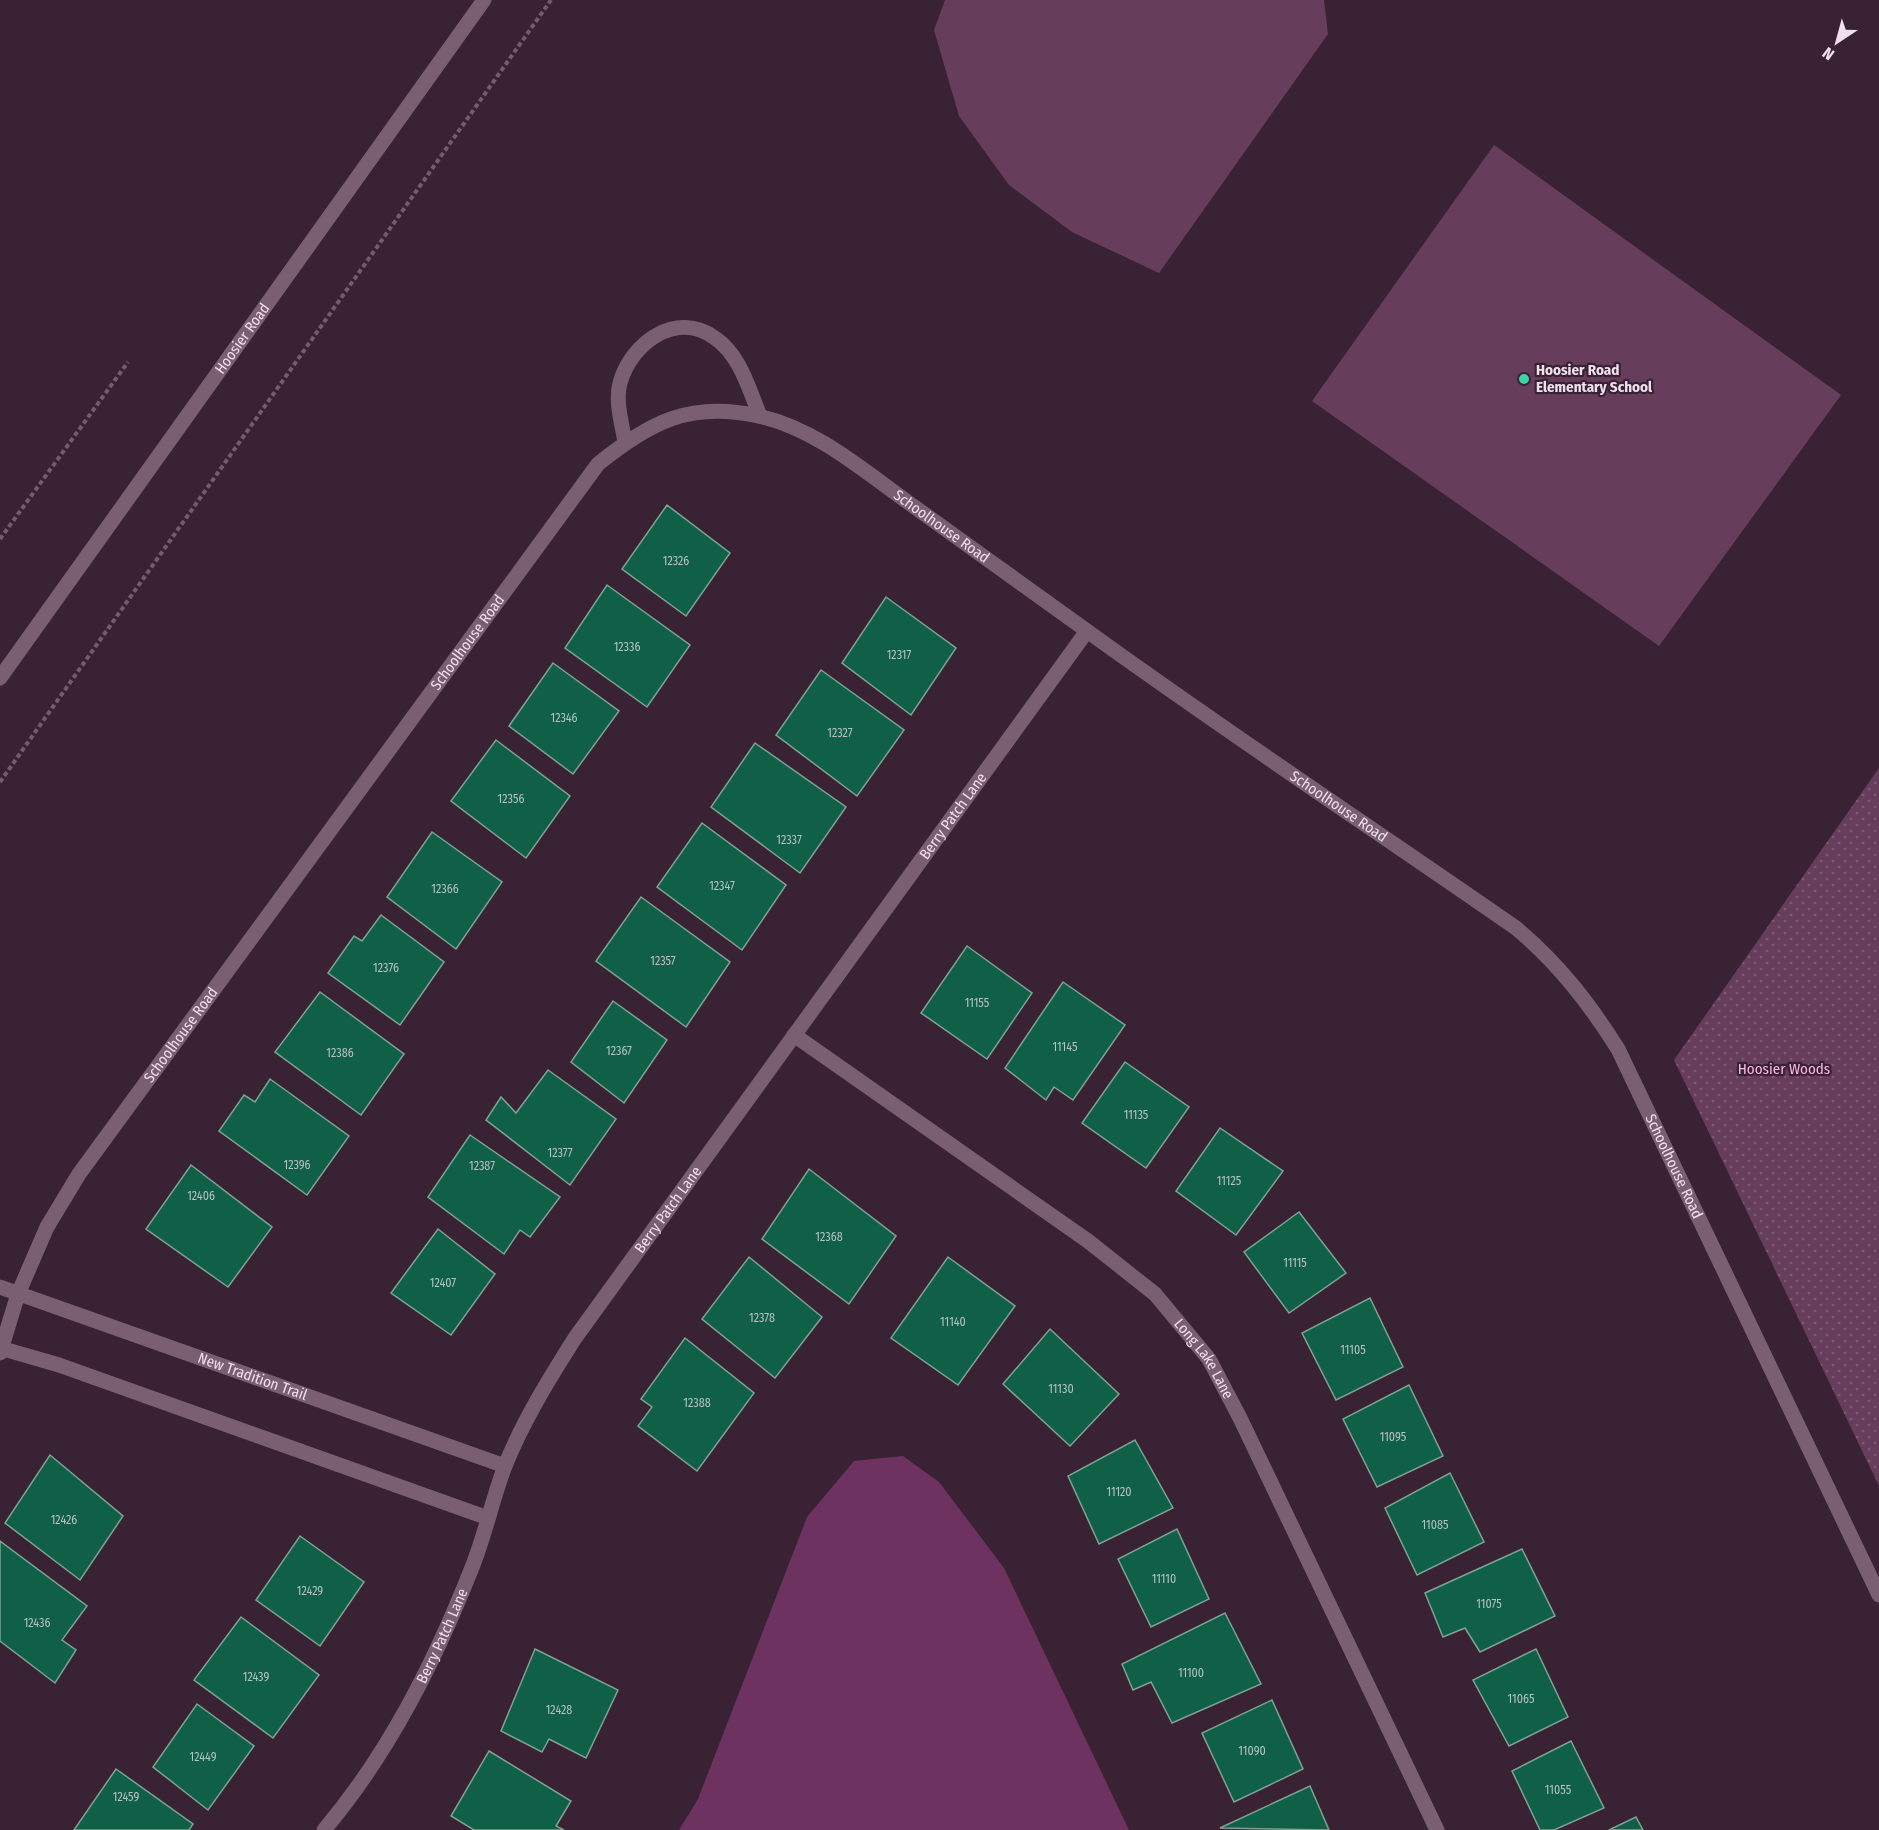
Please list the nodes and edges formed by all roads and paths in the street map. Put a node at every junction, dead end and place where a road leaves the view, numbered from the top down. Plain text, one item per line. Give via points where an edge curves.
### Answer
1 (484, 0) edge
2 (551, 0) edge
3 (128, 362) dead end
4 (760, 416) junction
5 (625, 442) junction
6 (0, 539) edge
7 (1087, 631) junction
8 (0, 678) edge
9 (0, 782) edge
10 (794, 1035) junction
11 (0, 1287) edge
12 (18, 1294) junction
13 (1, 1349) edge
14 (505, 1466) junction
15 (488, 1518) junction
16 (1879, 1595) edge
17 (324, 1830) edge
18 (1437, 1830) edge

1 - 8 street, Hoosier Road
2 - 9 path
3 - 6 path
4 - 5 street, Schoolhouse Road via 707,410 681,414
4 - 5 street via 738,364 715,338 696,329 667,330 654,334 639,348 620,383 618,400
4 - 7 street, Schoolhouse Road via 784,424 840,454
5 - 12 street, Schoolhouse Road via 598,464 79,1174 47,1227
7 - 10 street, Berry Patch Lane
7 - 16 street, Schoolhouse Road via 1516,928 1562,970 1618,1049
10 - 14 street, Berry Patch Lane via 575,1338 528,1415
10 - 18 street, Long Lake Lane via 1088,1241 1155,1294 1183,1325 1209,1359 1240,1418
11 - 12 street, New Tradition Trail
12 - 13 street, Schoolhouse Road
12 - 14 street, New Tradition Trail
13 - 15 street via 59,1365
14 - 15 street, Berry Patch Lane
15 - 17 street, Berry Patch Lane via 454,1612 414,1696 379,1754

